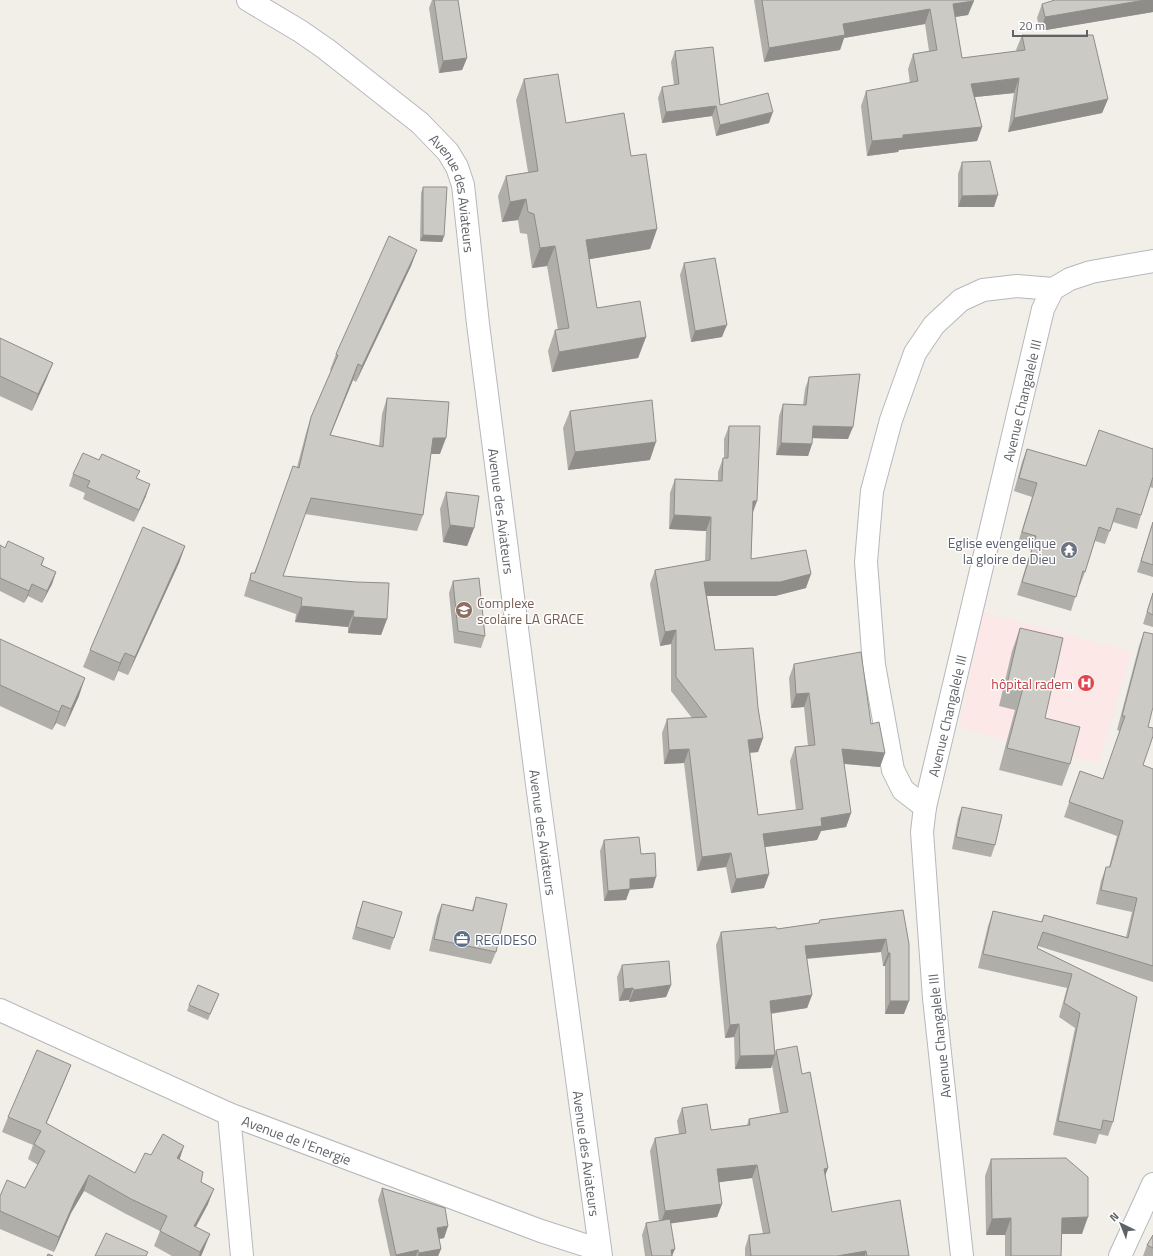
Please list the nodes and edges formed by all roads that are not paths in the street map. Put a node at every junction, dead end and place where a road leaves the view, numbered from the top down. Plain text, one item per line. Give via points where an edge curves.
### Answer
1 (281, 0) edge
2 (252, 2) edge
3 (1153, 261) edge
4 (1053, 289) junction
5 (925, 807) junction
6 (0, 1010) edge
7 (229, 1114) junction
8 (1153, 1184) edge
9 (601, 1253) edge
10 (242, 1256) edge
11 (962, 1256) edge
12 (1120, 1256) edge

1 - 2 street, Avenue des Aviateurs
2 - 9 street, Avenue des Aviateurs via 326,49 420,123 448,152 457,166 463,185 480,340 537,784
3 - 4 street via 1091,272 1070,279
4 - 5 street, Avenue Changalele III via 1043,309 1038,328
4 - 5 street via 1017,286 983,290 961,300 934,325 914,353 891,420 872,491 866,562 874,665 893,770 903,790
5 - 11 street, Avenue Changalele III via 922,832 934,998
6 - 7 street, Avenue de l'Energie
7 - 9 street, Avenue de l'Energie
7 - 10 street
8 - 12 street

